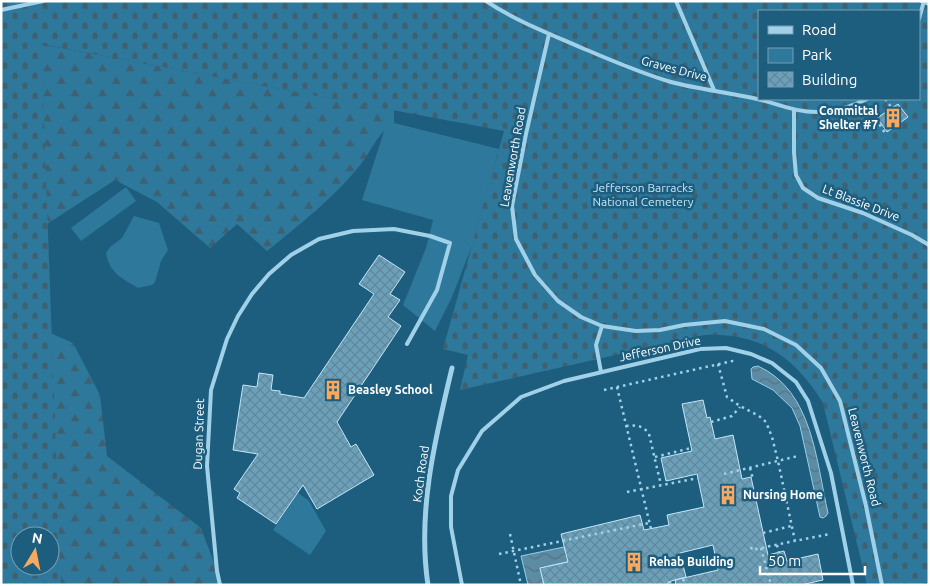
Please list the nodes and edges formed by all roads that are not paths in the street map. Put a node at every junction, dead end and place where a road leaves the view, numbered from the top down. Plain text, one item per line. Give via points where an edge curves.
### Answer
1 (43, 1) edge
2 (486, 1) edge
3 (676, 1) edge
4 (924, 2) edge
5 (1, 10) edge
6 (920, 16) edge
7 (549, 34) junction
8 (714, 90) junction
9 (758, 100) edge
10 (759, 100) edge
11 (865, 100) edge
12 (794, 110) junction
13 (929, 245) edge
14 (602, 326) junction
15 (407, 344) dead end
16 (452, 368) dead end
17 (601, 372) junction
18 (220, 585) edge
19 (428, 585) edge
20 (462, 585) edge
21 (853, 585) edge
22 (882, 585) edge

1 - 5 lane
2 - 7 lane, Graves Drive
3 - 8 lane
4 - 6 lane
7 - 8 lane, Graves Drive via 636,70 672,82
7 - 14 lane, Leavenworth Road via 512,206 516,239 534,275 558,301 581,317
8 - 9 lane, Graves Drive
10 - 12 lane, Graves Drive
11 - 12 lane, Graves Drive via 853,106 822,112
12 - 13 lane, Lt Blassie Drive via 796,175 803,188 818,198 863,213
14 - 17 lane via 596,345
14 - 22 lane, Leavenworth Road via 636,331 725,321 764,329 796,345 821,368 840,400
15 - 18 lane, Dugan Street via 437,290 450,243 430,236 394,229 353,231 319,239 291,255 252,294 227,339 211,390 207,466
16 - 19 street, Koch Road via 430,471 424,525
17 - 20 lane, Jefferson Drive via 521,397 482,430 458,470 451,496 451,528
17 - 21 lane, Jefferson Drive via 700,349 726,348 772,363 796,382 808,401 822,440

